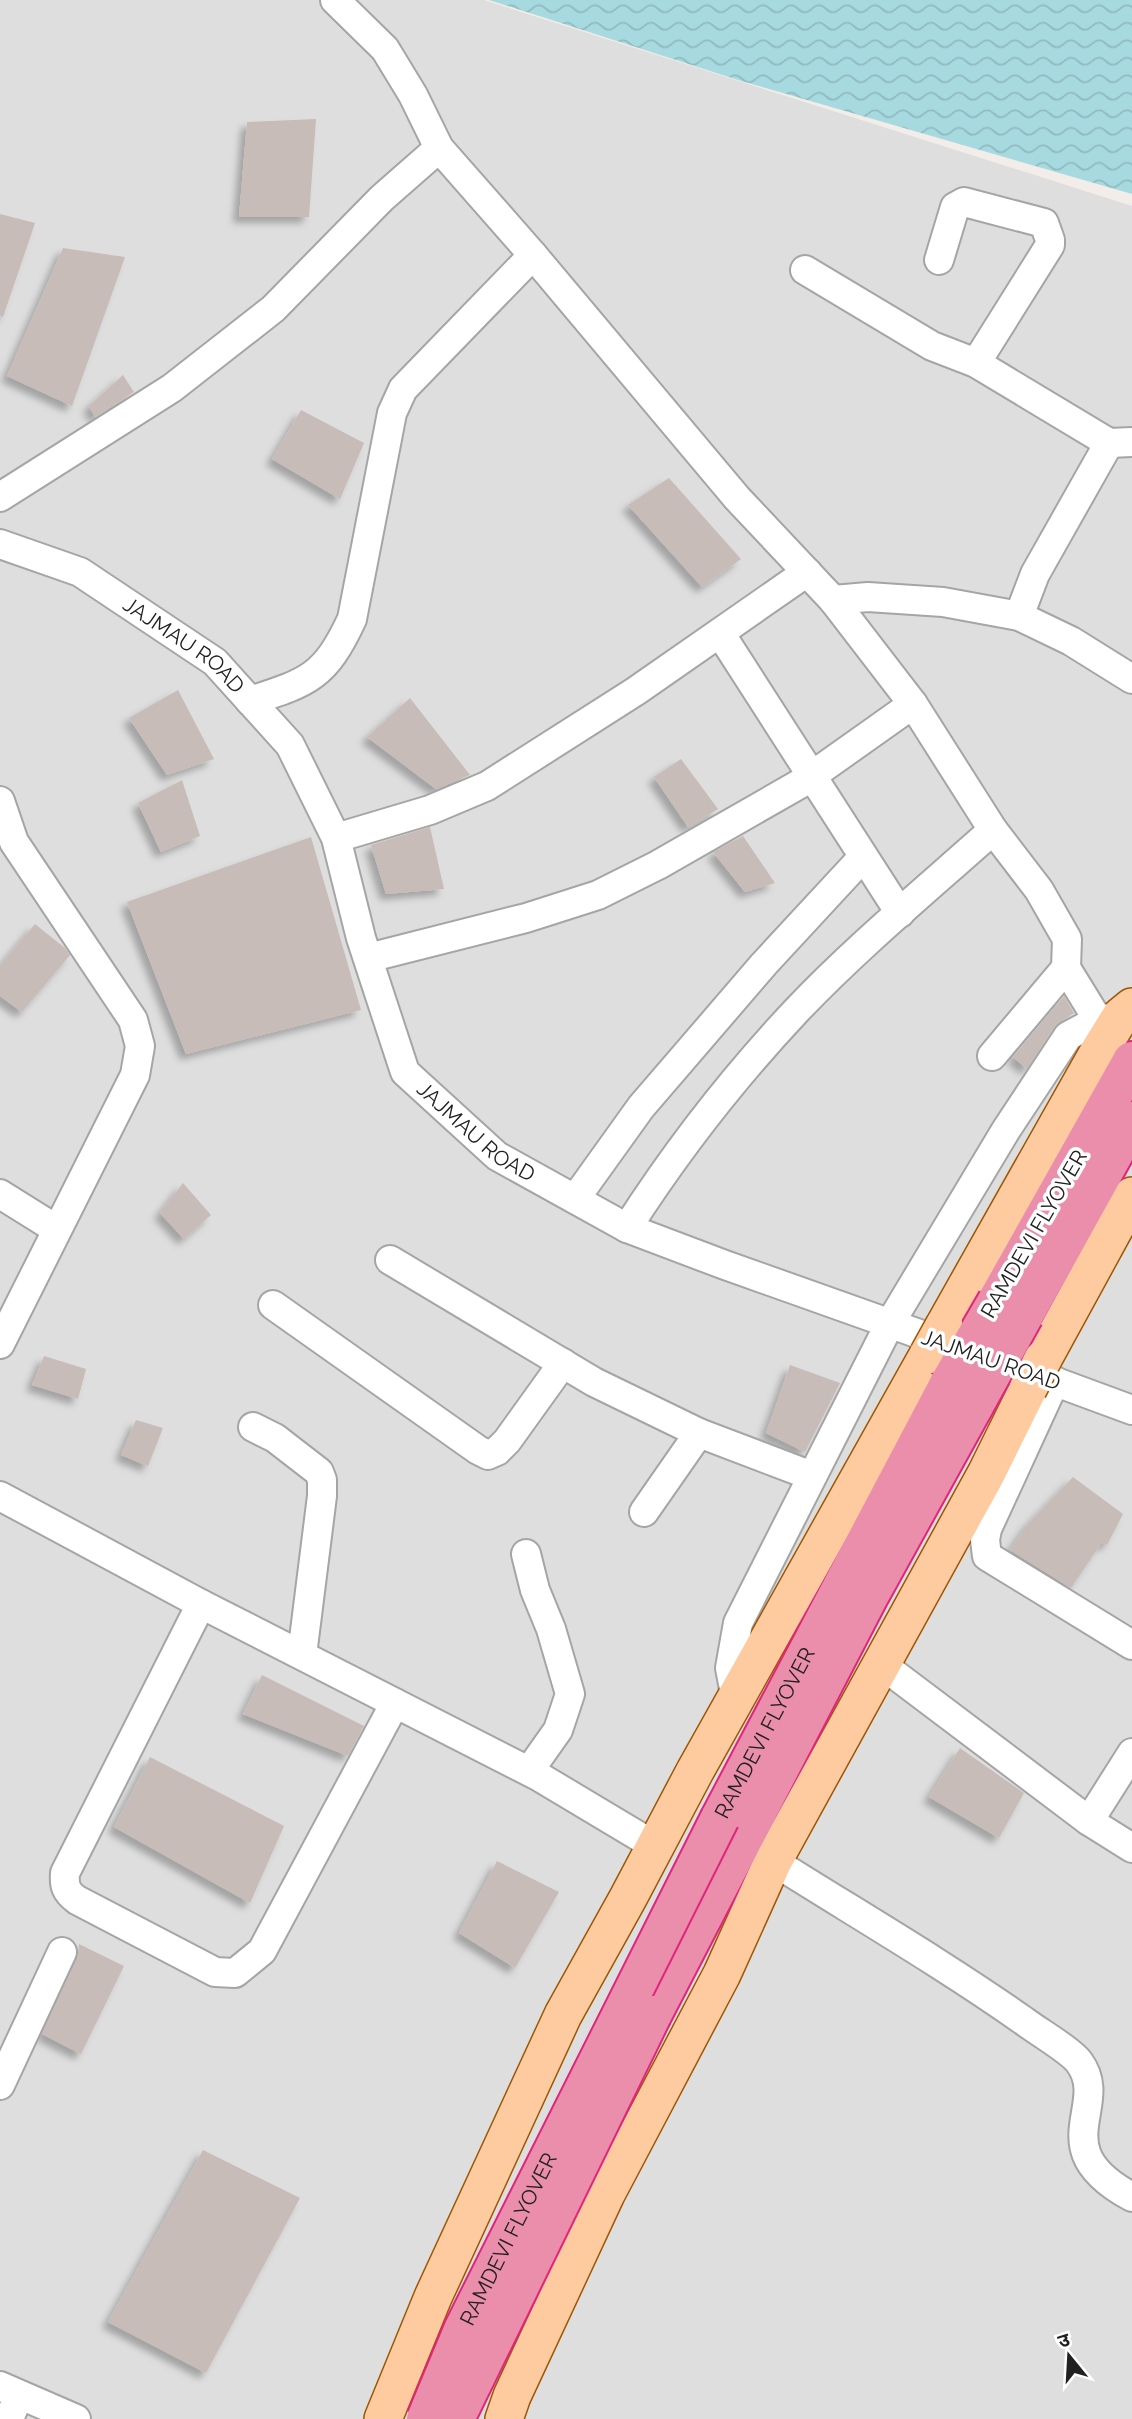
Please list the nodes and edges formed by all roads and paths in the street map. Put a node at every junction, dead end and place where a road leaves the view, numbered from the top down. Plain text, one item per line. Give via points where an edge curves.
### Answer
1 (335, 0) edge
2 (439, 148) junction
3 (533, 255) junction
4 (939, 260) dead end
5 (805, 270) dead end
6 (976, 363) junction
7 (1121, 442) edge
8 (0, 498) edge
9 (0, 544) edge
10 (807, 572) junction
11 (832, 600) junction
12 (1019, 616) junction
13 (720, 632) junction
14 (1132, 678) edge
15 (250, 701) junction
16 (913, 704) junction
17 (813, 776) junction
18 (0, 802) edge
19 (993, 830) junction
20 (335, 838) junction
21 (863, 857) junction
22 (900, 914) junction
23 (368, 958) junction
24 (1066, 968) junction
25 (1117, 1014) edge
26 (992, 1056) dead end
27 (1132, 1061) edge
28 (1132, 1121) edge
29 (0, 1194) edge
30 (1132, 1196) edge
31 (575, 1199) junction
32 (628, 1228) junction
33 (56, 1229) junction
34 (390, 1260) dead end
35 (273, 1305) dead end
36 (1011, 1308) junction
37 (889, 1325) junction
38 (0, 1344) edge
39 (563, 1363) junction
40 (1042, 1376) junction
41 (1132, 1410) edge
42 (253, 1427) dead end
43 (699, 1433) junction
44 (812, 1476) junction
45 (0, 1496) edge
46 (644, 1512) dead end
47 (526, 1554) dead end
48 (201, 1604) junction
49 (1132, 1645) edge
50 (302, 1655) junction
51 (881, 1664) junction
52 (736, 1699) junction
53 (394, 1703) junction
54 (1132, 1753) edge
55 (530, 1771) junction
56 (1089, 1821) junction
57 (655, 1846) junction
58 (1132, 1848) edge
59 (774, 1861) junction
60 (62, 1952) dead end
61 (0, 2085) edge
62 (1132, 2197) edge
63 (405, 2365) junction
64 (10, 2400) edge
65 (505, 2416) edge
66 (76, 2419) edge
67 (383, 2419) edge
68 (426, 2419) edge
69 (455, 2419) edge

1 - 2 street via 385,49
2 - 3 street
2 - 8 street via 382,198 273,309 172,388
3 - 10 street via 737,498
3 - 15 street via 403,389 391,413 352,619 340,645 325,666 300,685
4 - 6 street via 955,207 964,202 1044,223 1048,232 1049,245
5 - 6 street via 932,346
6 - 7 street
7 - 12 street via 1035,573
9 - 15 street, JAJMAU ROAD via 80,572 215,662
10 - 11 street
10 - 13 street
11 - 12 street via 868,597 943,602
11 - 16 street
12 - 14 street via 1072,641
13 - 17 street
13 - 20 street via 487,786 430,810
15 - 20 street, JAJMAU ROAD via 290,745
16 - 17 street
16 - 19 street
17 - 21 street
17 - 23 street via 598,895
18 - 33 street via 14,842 133,1020 140,1046 135,1075
19 - 22 street
19 - 24 street via 1039,890 1066,939
20 - 23 street, JAJMAU ROAD
21 - 22 street
21 - 31 street via 641,1107
22 - 32 street via 796,1011 704,1117
23 - 31 street, JAJMAU ROAD via 405,1072 497,1156
24 - 25 street
24 - 26 street
25 - 37 street via 1068,1036
25 - 52 main road
27 - 36 highway, RAMDEVI FLYOVER
28 - 36 highway, RAMDEVI FLYOVER
29 - 33 street
30 - 40 main road
31 - 32 street, JAJMAU ROAD
32 - 37 street, JAJMAU ROAD
33 - 38 street
34 - 39 street
35 - 39 street via 488,1455 507,1441
36 - 68 highway, RAMDEVI FLYOVER, bridge via 930,1418 720,1818 469,2318
36 - 69 highway, RAMDEVI FLYOVER, bridge via 869,1596 652,2015
37 - 40 street, JAJMAU ROAD
37 - 44 street
39 - 43 street
40 - 41 street, JAJMAU ROAD
40 - 49 street via 987,1529 987,1556
40 - 51 main road
42 - 50 street via 275,1438 322,1480
43 - 44 street
43 - 46 street
44 - 52 street via 738,1623 730,1668
45 - 48 street
47 - 55 street via 570,1693 558,1730
48 - 50 street
48 - 53 street via 65,1873 64,1884 77,1900 215,1972 235,1973 262,1951
50 - 53 street
51 - 56 street
51 - 59 main road
52 - 57 main road
53 - 55 street
54 - 56 street
55 - 57 street
56 - 58 street
57 - 63 main road via 563,2015
59 - 62 street via 1078,2060 1088,2088 1082,2133 1088,2160 1118,2190
59 - 65 main road via 722,1974 606,2194
60 - 61 street
63 - 65 main road
63 - 67 main road
64 - 66 street

